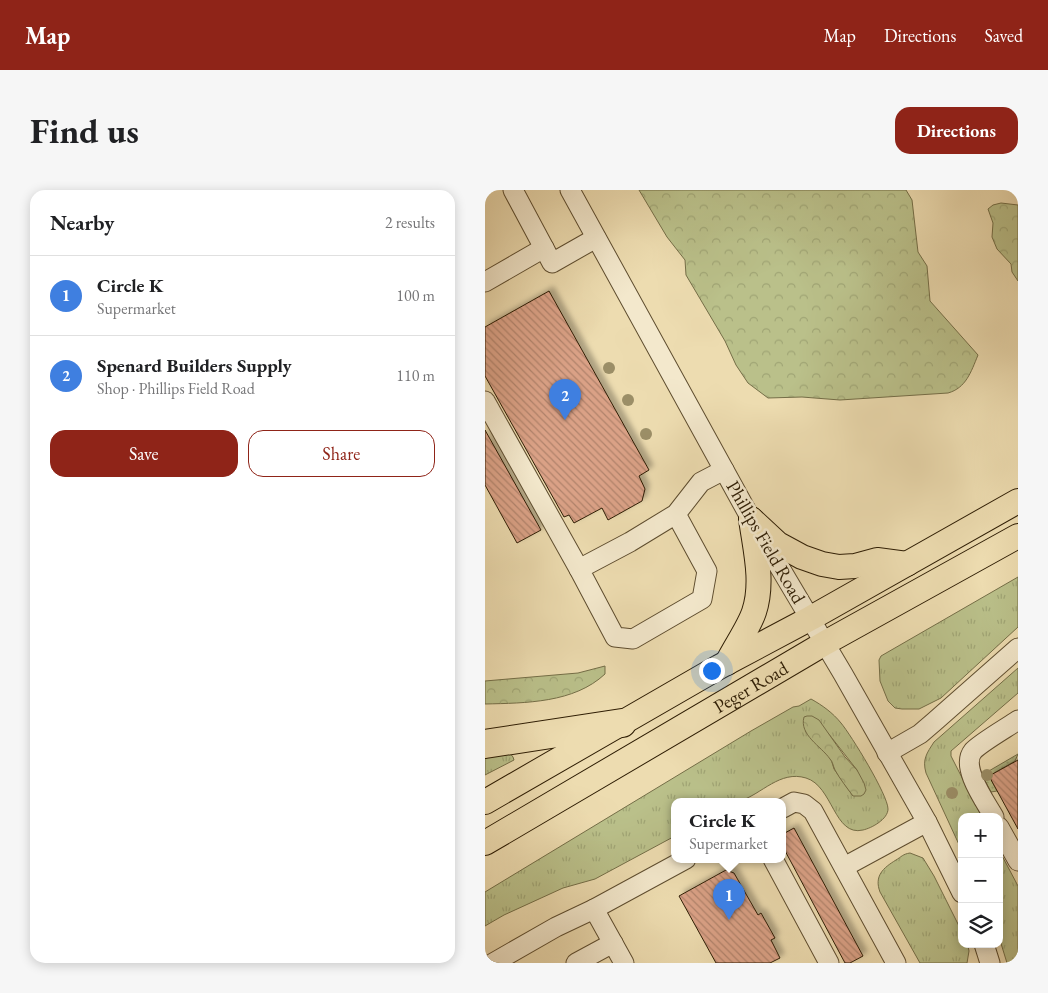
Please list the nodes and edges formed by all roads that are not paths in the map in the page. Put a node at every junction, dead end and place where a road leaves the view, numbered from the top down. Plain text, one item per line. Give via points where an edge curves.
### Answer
1 (513, 190) edge
2 (570, 190) edge
3 (596, 238) junction
4 (544, 248) junction
5 (485, 282) edge
6 (485, 401) edge
7 (725, 470) junction
8 (1018, 501) edge
9 (676, 514) junction
10 (751, 519) junction
11 (1018, 536) edge
12 (907, 564) junction
13 (579, 569) junction
14 (811, 618) junction
15 (825, 643) junction
16 (1018, 648) edge
17 (727, 663) junction
18 (1018, 720) edge
19 (622, 723) junction
20 (485, 744) edge
21 (887, 753) junction
22 (485, 802) edge
23 (786, 806) edge
24 (992, 813) edge
25 (927, 822) junction
26 (1003, 834) edge
27 (485, 843) edge
28 (1018, 861) edge
29 (680, 863) edge
30 (775, 863) edge
31 (844, 867) junction
32 (958, 885) edge
33 (594, 909) junction
34 (613, 943) junction
35 (985, 948) edge
36 (493, 963) edge
37 (576, 963) edge
38 (624, 963) edge
39 (829, 963) edge
40 (896, 963) edge
41 (990, 963) edge

1 - 4 street
2 - 3 street, Phillips Field Road
3 - 4 street via 552,263
3 - 7 street, Phillips Field Road
4 - 5 street
6 - 13 street
7 - 9 street via 701,482
7 - 10 street, Phillips Field Road
8 - 12 main road, Peger Road
9 - 13 street
9 - 13 street via 707,571 702,599 641,635 633,639 615,637
10 - 12 main road via 778,544 822,564 855,566 877,560
10 - 14 street, Phillips Field Road
10 - 17 main road via 759,576 758,593 754,612
11 - 15 main road, Peger Road
12 - 14 main road, Peger Road
14 - 15 street, Phillips Field Road
14 - 17 main road, Peger Road
15 - 21 street, Phillips Field Road
15 - 27 main road, Peger Road
16 - 21 street via 935,722
17 - 19 main road, Peger Road
18 - 24 street via 974,750 968,761 971,775
19 - 20 highway
19 - 22 main road, Peger Road
21 - 25 street, Phillips Field Road
23 - 31 street via 794,802 813,811
25 - 31 street
25 - 32 street, Phillips Field Road
26 - 28 street
29 - 33 street
30 - 39 street
31 - 40 street
33 - 34 street
33 - 36 street via 556,926
34 - 37 street
34 - 38 street
35 - 41 street

